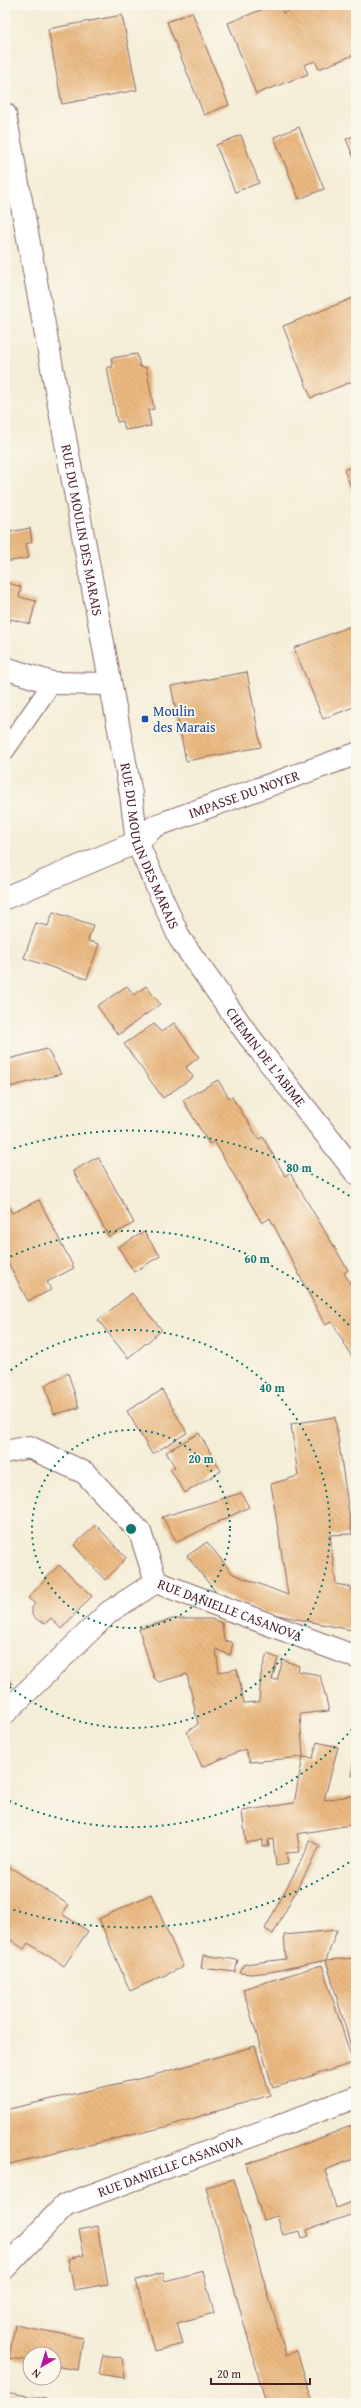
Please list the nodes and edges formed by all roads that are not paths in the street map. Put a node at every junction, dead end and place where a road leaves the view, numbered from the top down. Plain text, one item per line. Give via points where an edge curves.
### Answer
1 (5, 114) edge
2 (5, 668) edge
3 (52, 683) junction
4 (110, 684) junction
5 (5, 751) edge
6 (356, 754) edge
7 (137, 842) junction
8 (5, 898) edge
9 (180, 939) joint
10 (356, 1173) edge
11 (5, 1452) edge
12 (156, 1582) junction
13 (356, 1657) edge
14 (5, 1713) edge
15 (356, 2097) edge
16 (5, 2268) edge

1 - 4 street, RUE DU MOULIN DES MARAIS
2 - 3 street
3 - 4 street
3 - 5 lane
4 - 7 street, RUE DU MOULIN DES MARAIS via 131,794
6 - 7 street, IMPASSE DU NOYER via 155,826
7 - 8 street, IMPASSE DU NOYER
7 - 9 street, RUE DU MOULIN DES MARAIS
9 - 10 street, CHEMIN DE L'ABIME via 248,1035
11 - 12 street via 29,1447 85,1473 140,1532
12 - 13 street, RUE DANIELLE CASANOVA
12 - 14 street, RUE DANIELLE CASANOVA via 109,1612
15 - 16 street, RUE DANIELLE CASANOVA via 65,2205

